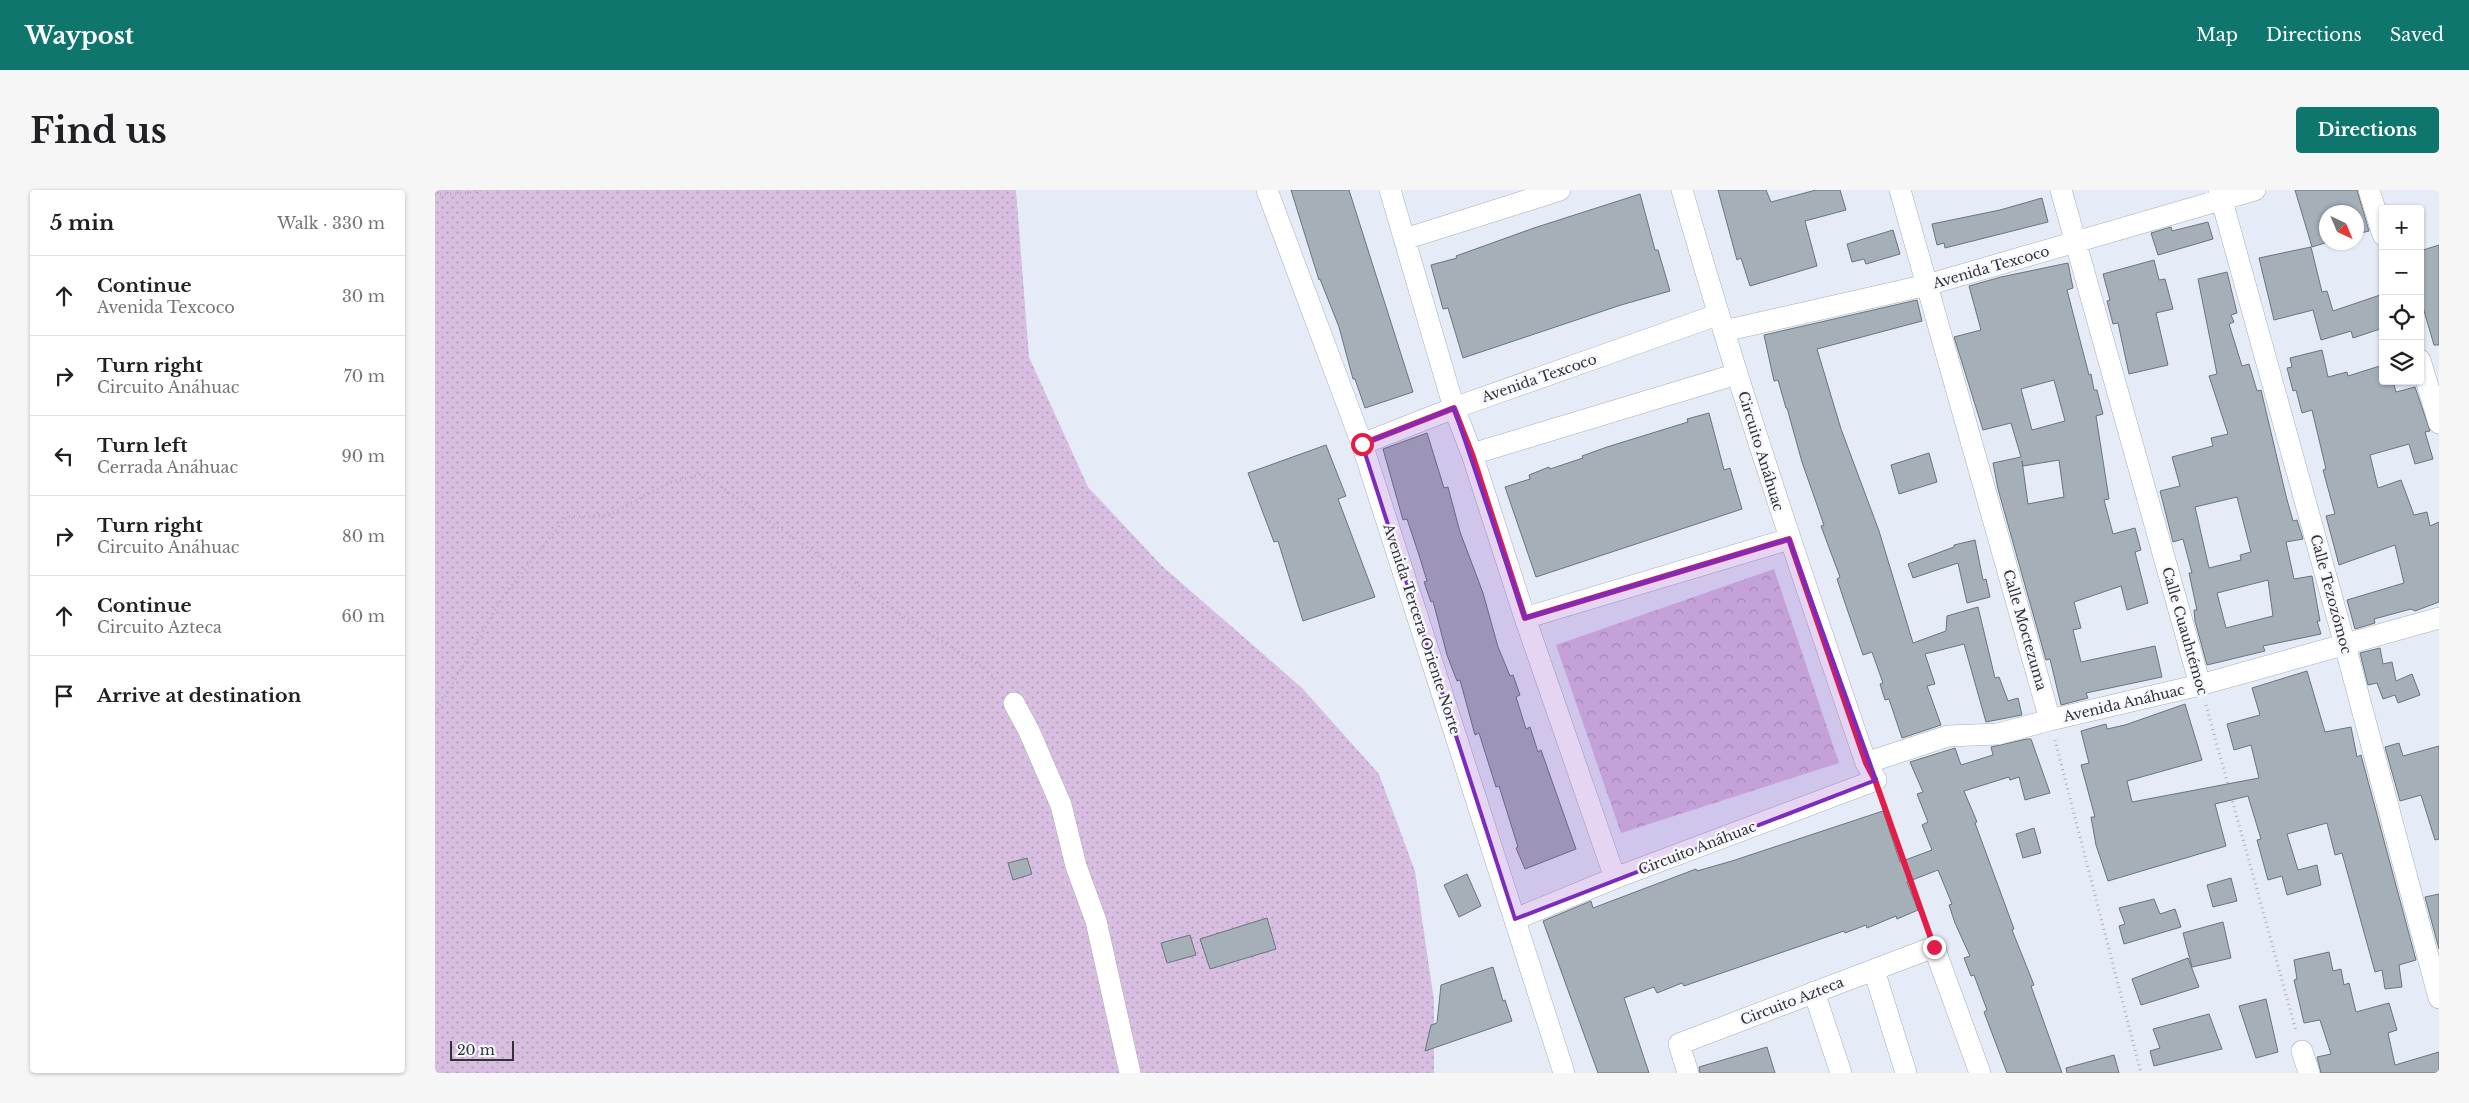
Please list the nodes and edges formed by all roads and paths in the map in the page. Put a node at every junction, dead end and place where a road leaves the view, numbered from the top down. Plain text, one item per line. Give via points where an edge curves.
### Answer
1 (481, 190) edge
2 (1267, 190) edge
3 (1390, 190) edge
4 (1560, 190) edge
5 (1682, 190) edge
6 (1900, 190) edge
7 (2061, 190) edge
8 (2255, 190) edge
9 (2369, 190) edge
10 (435, 194) edge
11 (2220, 195) edge
12 (2379, 222) edge
13 (1405, 238) junction
14 (2077, 243) junction
15 (1927, 285) junction
16 (1721, 323) junction
17 (2424, 373) edge
18 (1737, 374) junction
19 (1454, 408) junction
20 (2439, 423) edge
21 (1362, 444) junction
22 (1472, 454) junction
23 (1789, 539) junction
24 (1525, 618) junction
25 (2439, 618) edge
26 (2345, 645) junction
27 (2201, 685) junction
28 (1014, 703) joint
29 (435, 714) edge
30 (2050, 720) junction
31 (1871, 772) junction
32 (1615, 878) junction
33 (1515, 919) junction
34 (1934, 947) junction
35 (1874, 970) junction
36 (1814, 992) junction
37 (2439, 998) edge
38 (2302, 1051) joint
39 (1130, 1073) edge
40 (1564, 1073) edge
41 (1688, 1073) edge
42 (1841, 1073) edge
43 (1906, 1073) edge
44 (1980, 1073) edge
45 (2141, 1073) edge
46 (2309, 1073) edge

1 - 10 path via 464,194
2 - 21 street, Avenida Tercera Oriente Norte
3 - 13 street
4 - 13 street
5 - 16 street, Circuito Anáhuac
6 - 15 street, Calle Moctezuma
7 - 14 street, Calle Cuauhtémoc
8 - 11 street, Avenida Texcoco
9 - 12 street
11 - 14 street, Avenida Texcoco
11 - 26 street, Calle Tezozómoc
13 - 19 street
14 - 15 street, Avenida Texcoco
14 - 27 street, Calle Cuauhtémoc
15 - 16 street, Avenida Texcoco
15 - 30 street, Calle Moctezuma
16 - 18 street, Circuito Anáhuac
16 - 19 street, Avenida Texcoco
17 - 20 street
18 - 22 street
18 - 23 street, Circuito Anáhuac
19 - 21 street, Avenida Texcoco
19 - 22 street
21 - 33 street, Avenida Tercera Oriente Norte
22 - 24 street
23 - 24 street
23 - 31 street, Circuito Anáhuac
24 - 32 street
25 - 26 street, Avenida Anáhuac
26 - 27 street, Avenida Anáhuac
26 - 37 street, Calle Tezozómoc
27 - 30 street, Avenida Anáhuac
27 - 38 path, Calle Cuauhtémoc
28 - 29 path via 987,670 871,596 703,474 671,482 609,515 566,517 501,598
28 - 39 street via 1061,805 1076,866 1095,921
30 - 31 street, Avenida Anáhuac via 1998,734 1948,736
30 - 45 path
31 - 32 street, Circuito Anáhuac
31 - 34 path
32 - 33 street
33 - 40 street, Avenida Tercera Oriente Norte
34 - 35 street, Circuito Azteca
34 - 44 street
35 - 36 street, Circuito Azteca
35 - 43 street
36 - 41 street, Circuito Azteca via 1679,1044
36 - 42 street
38 - 46 street

